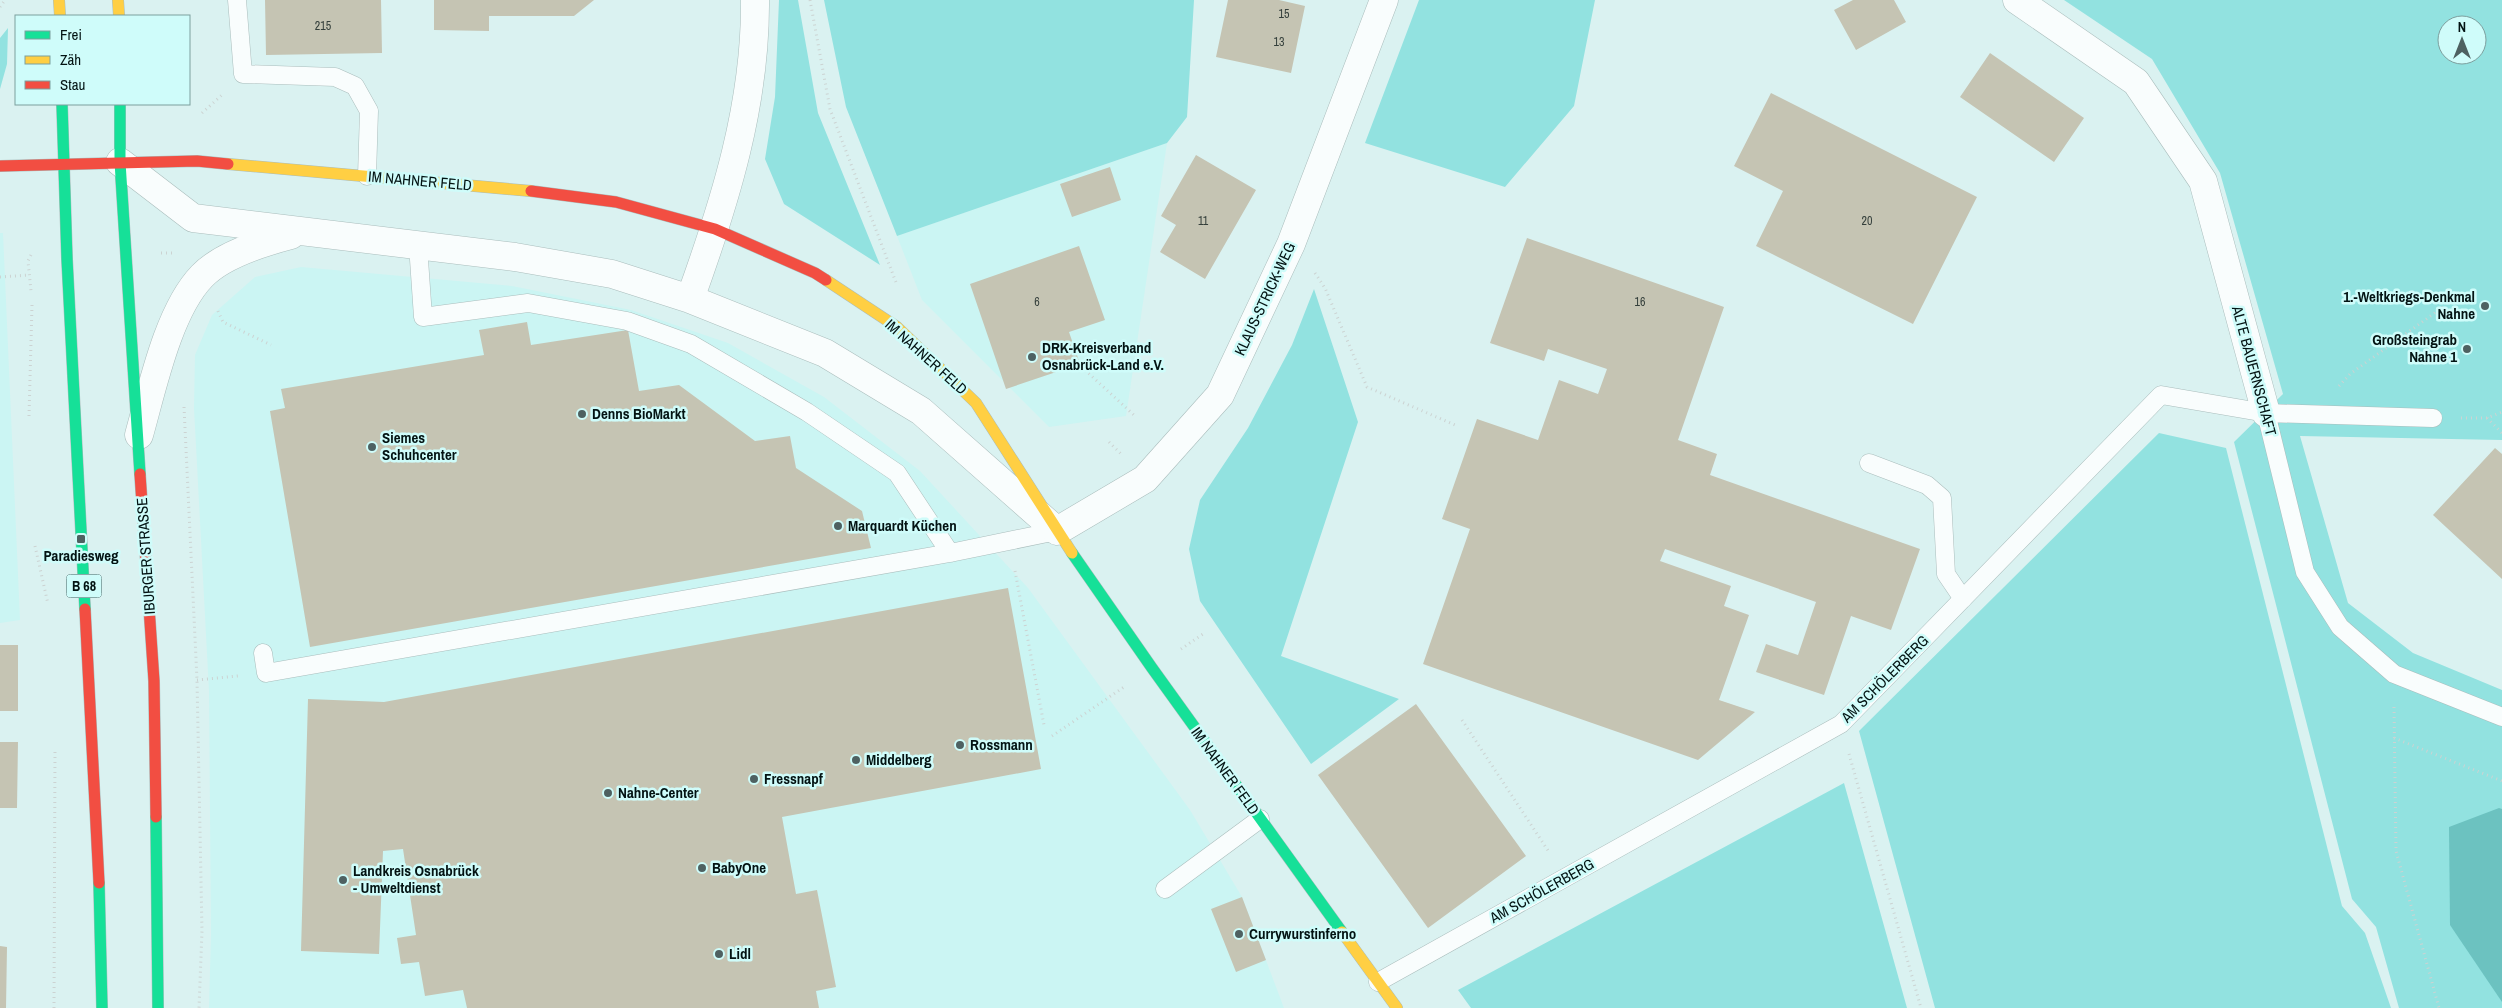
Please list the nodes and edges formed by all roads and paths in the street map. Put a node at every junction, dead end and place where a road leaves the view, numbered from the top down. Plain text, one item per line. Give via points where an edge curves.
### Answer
1 (6, 0) edge
2 (59, 0) edge
3 (118, 0) edge
4 (237, 0) edge
5 (755, 0) edge
6 (810, 0) edge
7 (1384, 0) edge
8 (2017, 0) edge
9 (0, 7) edge
10 (60, 15) edge
11 (119, 15) edge
12 (62, 105) edge
13 (120, 105) edge
14 (120, 162) junction
15 (63, 164) junction
16 (0, 166) edge
17 (367, 176) junction
18 (716, 229) junction
19 (301, 232) junction
20 (1291, 244) junction
21 (418, 245) junction
22 (28, 262) dead end
23 (30, 275) junction
24 (0, 277) edge
25 (898, 288) dead end
26 (32, 292) dead end
27 (690, 299) junction
28 (32, 301) dead end
29 (216, 306) dead end
30 (2443, 307) dead end
31 (271, 345) dead end
32 (1085, 370) dead end
33 (184, 408) dead end
34 (2502, 412) edge
35 (2266, 413) junction
36 (2330, 415) junction
37 (29, 416) dead end
38 (1135, 416) dead end
39 (2433, 418) joint
40 (2486, 418) junction
41 (1455, 425) dead end
42 (2502, 433) edge
43 (138, 439) junction
44 (1870, 463) dead end
45 (1057, 531) junction
46 (35, 546) dead end
47 (950, 553) junction
48 (1014, 564) dead end
49 (1963, 599) junction
50 (49, 608) dead end
51 (263, 653) dead end
52 (266, 673) junction
53 (198, 680) junction
54 (2502, 717) edge
55 (1462, 720) dead end
56 (1841, 724) junction
57 (1044, 725) dead end
58 (55, 742) dead end
59 (2502, 781) edge
60 (1260, 819) junction
61 (1566, 878) junction
62 (1165, 889) dead end
63 (1378, 982) junction
64 (54, 1008) edge
65 (102, 1008) edge
66 (158, 1008) edge
67 (199, 1008) edge
68 (1397, 1008) edge
69 (1922, 1008) edge
70 (2439, 1008) edge

1 - 9 path
2 - 10 main road
3 - 11 main road
4 - 17 lane via 243,74 335,77 355,86 370,111
5 - 18 street via 750,86 740,141
6 - 25 path via 830,109
7 - 20 street, KLAUS-STRICK-WEG
8 - 35 street, ALTE BAUERNSCHAFT via 2136,82 2203,181
12 - 15 main road, B 68
13 - 14 main road, IBURGER STRASSE
14 - 15 main road, IM NAHNER FELD
14 - 17 main road, IM NAHNER FELD via 205,162
14 - 19 street, IM NAHNER FELD via 193,218
14 - 43 main road, IBURGER STRASSE
15 - 16 main road, IM NAHNER FELD
15 - 65 main road, B 68 via 102,935
17 - 18 main road, IM NAHNER FELD via 616,202
18 - 27 street
18 - 45 main road, IM NAHNER FELD via 815,273 897,327 976,403
19 - 21 street, IM NAHNER FELD
19 - 43 street via 264,242 234,255 202,276 182,306 166,342
20 - 41 path via 1325,288 1367,388
20 - 45 street, KLAUS-STRICK-WEG via 1220,395 1145,479
21 - 27 street, IM NAHNER FELD via 612,274
21 - 47 lane via 424,317 528,304 627,321 690,344 807,412 897,473
22 - 23 path
23 - 24 path
23 - 26 path
27 - 45 street, IM NAHNER FELD via 825,353 920,411
28 - 37 path
29 - 31 path via 223,322
30 - 36 path via 2350,374 2337,389
32 - 38 path
33 - 53 path
34 - 40 path
35 - 36 lane
35 - 49 lane, AM SCHÖLERBERG via 2161,395
35 - 54 lane, ALTE BAUERNSCHAFT via 2305,572 2340,627 2394,674
36 - 39 lane
39 - 40 path
40 - 42 path
43 - 66 main road, IBURGER STRASSE via 154,681
44 - 49 lane via 1927,485 1942,498 1946,574
45 - 47 lane
45 - 60 main road, IM NAHNER FELD
46 - 50 path
47 - 52 lane
48 - 57 path
49 - 56 lane, AM SCHÖLERBERG
51 - 52 lane
52 - 53 path
53 - 67 path via 202,932
55 - 61 path
56 - 61 lane, AM SCHÖLERBERG
56 - 69 path
58 - 64 path
59 - 70 path via 2394,738 2396,851
60 - 62 lane
60 - 63 main road, IM NAHNER FELD
61 - 63 lane, AM SCHÖLERBERG
63 - 68 main road, IM NAHNER FELD

